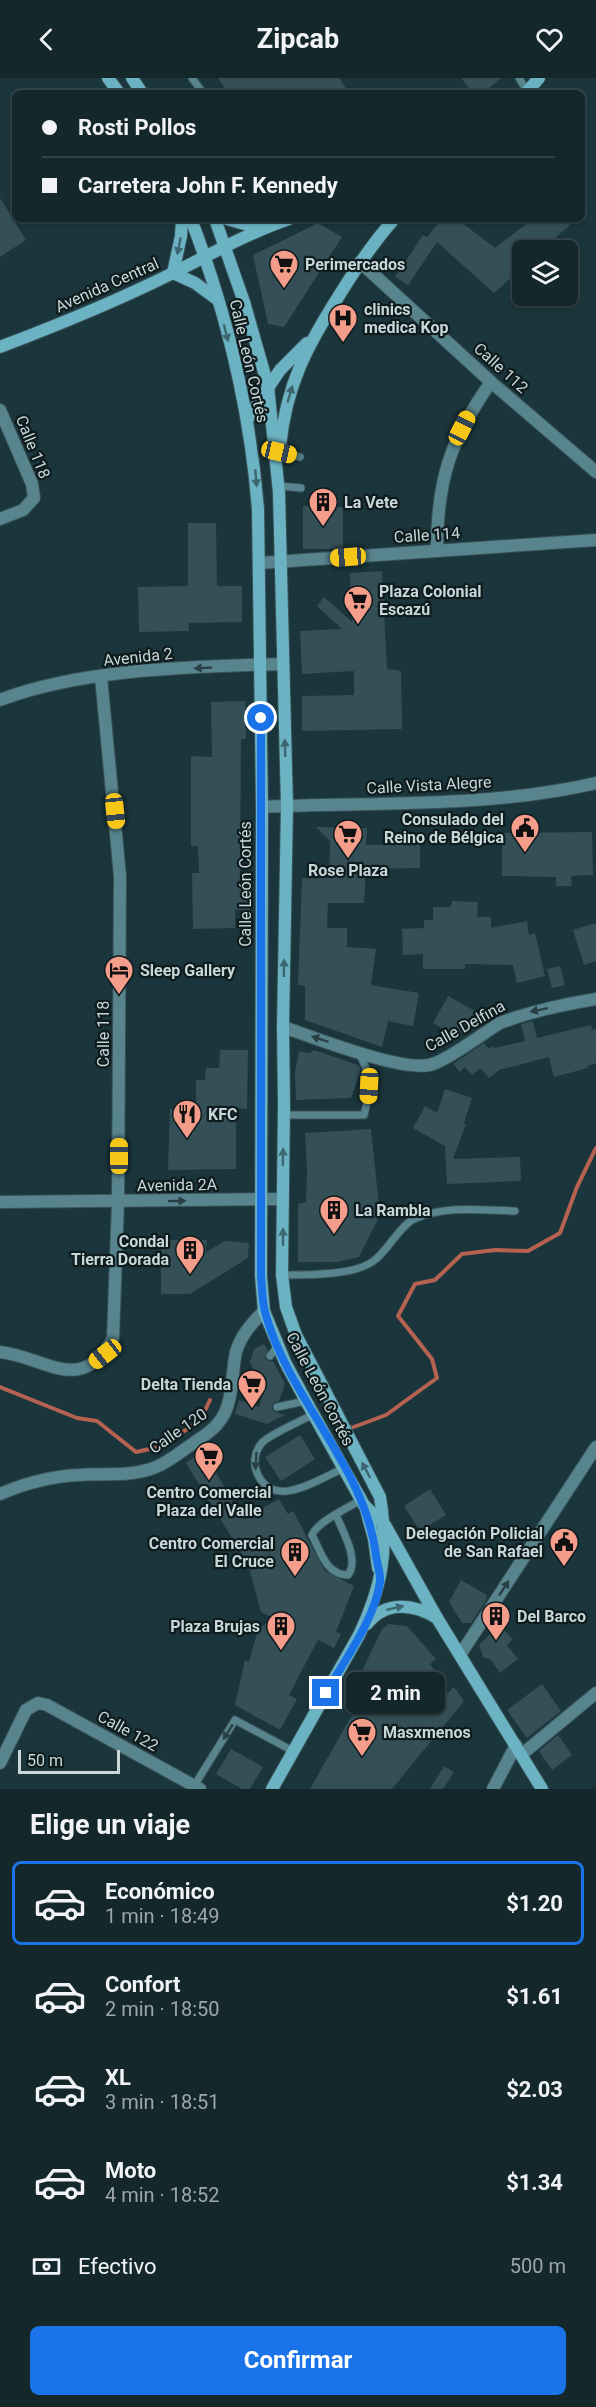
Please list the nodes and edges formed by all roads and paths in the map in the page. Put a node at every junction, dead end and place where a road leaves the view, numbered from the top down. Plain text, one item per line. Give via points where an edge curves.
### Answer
1 (539, 78) edge
2 (528, 90) edge
3 (182, 222) edge
4 (192, 222) edge
5 (216, 222) edge
6 (238, 222) edge
7 (271, 222) edge
8 (277, 222) edge
9 (392, 222) edge
10 (224, 246) junction
11 (204, 256) junction
12 (360, 262) junction
13 (173, 273) junction
14 (218, 300) junction
15 (310, 341) junction
16 (1, 345) edge
17 (491, 382) junction
18 (268, 386) junction
19 (0, 410) edge
20 (248, 420) junction
21 (279, 452) junction
22 (300, 457) dead end
23 (596, 472) edge
24 (301, 488) dead end
25 (279, 489) junction
26 (0, 519) edge
27 (596, 540) edge
28 (437, 551) junction
29 (282, 562) junction
30 (260, 563) junction
31 (261, 664) junction
32 (282, 664) junction
33 (101, 677) junction
34 (0, 700) edge
35 (596, 783) edge
36 (287, 806) junction
37 (262, 807) junction
38 (596, 999) edge
39 (283, 1027) junction
40 (358, 1052) junction
41 (284, 1115) junction
42 (261, 1199) junction
43 (283, 1199) junction
44 (0, 1202) edge
45 (118, 1202) junction
46 (514, 1211) dead end
47 (282, 1275) junction
48 (264, 1311) junction
49 (0, 1352) edge
50 (306, 1401) junction
51 (277, 1407) dead end
52 (314, 1414) junction
53 (596, 1447) edge
54 (344, 1468) junction
55 (0, 1494) edge
56 (363, 1502) junction
57 (336, 1515) junction
58 (385, 1525) junction
59 (380, 1581) junction
60 (437, 1618) junction
61 (359, 1635) junction
62 (460, 1655) junction
63 (596, 1694) edge
64 (518, 1750) junction
65 (293, 1751) junction
66 (0, 1763) edge
67 (197, 1787) edge
68 (272, 1789) edge
69 (493, 1789) edge
70 (542, 1789) edge

1 - 2 main road
3 -> 13 main road
4 - 11 main road, Calle León Cortés
5 - 10 main road, Calle León Cortés
6 - 7 main road
8 - 10 main road, Avenida Central
9 - 12 main road
10 - 11 main road, Avenida Central
10 - 18 main road, Calle León Cortés
11 - 13 main road, Avenida Central
11 - 14 main road, Calle León Cortés
12 - 15 main road
12 - 17 street, Calle 112
13 - 14 main road
13 - 16 main road, Avenida Central
14 -> 20 main road, Calle León Cortés
15 - 18 main road
21 -> 15 main road via 288,397
17 - 23 street, Calle 112
17 - 28 street via 470,412 451,453 437,515
18 - 20 main road
18 - 25 main road, Calle León Cortés
19 - 26 street, Calle 118 via 32,484 34,498 23,510
20 -> 30 main road, Calle León Cortés via 255,462
21 - 22 lane
21 - 25 main road
24 - 25 lane
25 - 29 main road, Calle León Cortés
27 - 28 street, Calle 114
28 - 29 street, Calle 114
29 - 30 street, Calle 114
29 - 32 main road, Calle León Cortés
30 - 31 main road, Calle León Cortés
31 - 32 street, Avenida 2
31 -> 33 street, Avenida 2
31 - 37 main road, Calle León Cortés
36 -> 32 main road, Calle León Cortés
33 - 34 street, Avenida 2 via 50,684
33 - 45 street, Calle 118 via 120,855
35 - 36 street, Calle Vista Alegre via 534,794 454,801
36 - 37 street, Calle Vista Alegre
39 -> 36 main road, Calle León Cortés
37 - 42 main road, Calle León Cortés
38 -> 40 street, Calle Delfina via 525,1013 500,1023 434,1064 404,1064
40 -> 39 street, Calle Delfina
39 - 41 main road, Calle León Cortés
40 - 41 lane via 369,1073 364,1114
43 -> 41 main road, Calle León Cortés
42 - 43 street, Avenida 2A
45 -> 42 street, Avenida 2A
42 - 48 main road, Calle León Cortés
47 -> 43 main road, Calle León Cortés
44 - 45 street, Avenida 2A
45 - 49 street, Calle 118 via 113,1338 105,1354 85,1367 62,1371 34,1359
46 - 47 lane via 457,1208 412,1220 375,1261 317,1275
58 -> 47 main road, Calle León Cortés via 380,1497 296,1335 286,1307
48 - 50 main road, Calle León Cortés via 274,1351
48 - 55 street, Calle 120 via 242,1336 221,1421 188,1447 157,1467 122,1474 50,1478
50 - 51 lane
50 - 52 main road, Calle León Cortés
52 - 54 main road, Calle León Cortés
52 -> 54 lane via 261,1442 255,1455 255,1470 261,1482 275,1491 291,1492
62 -> 53 street
54 - 56 main road, Calle León Cortés
56 - 57 lane
56 - 58 main road, Calle León Cortés
56 - 59 main road
57 - 57 lane via 352,1562 348,1575 331,1570 312,1535
58 - 59 main road
58 - 60 main road, Calle León Cortés
59 - 61 main road
61 -> 60 main road via 370,1620 386,1610 404,1606 422,1608
60 - 62 main road, Calle León Cortés
61 - 65 main road
62 - 64 main road, Calle León Cortés
63 - 64 street
64 - 69 street
64 - 70 main road, Calle León Cortés
65 -> 67 lane via 235,1720
65 - 68 main road
66 - 67 street, Calle 122 via 26,1710 38,1703

